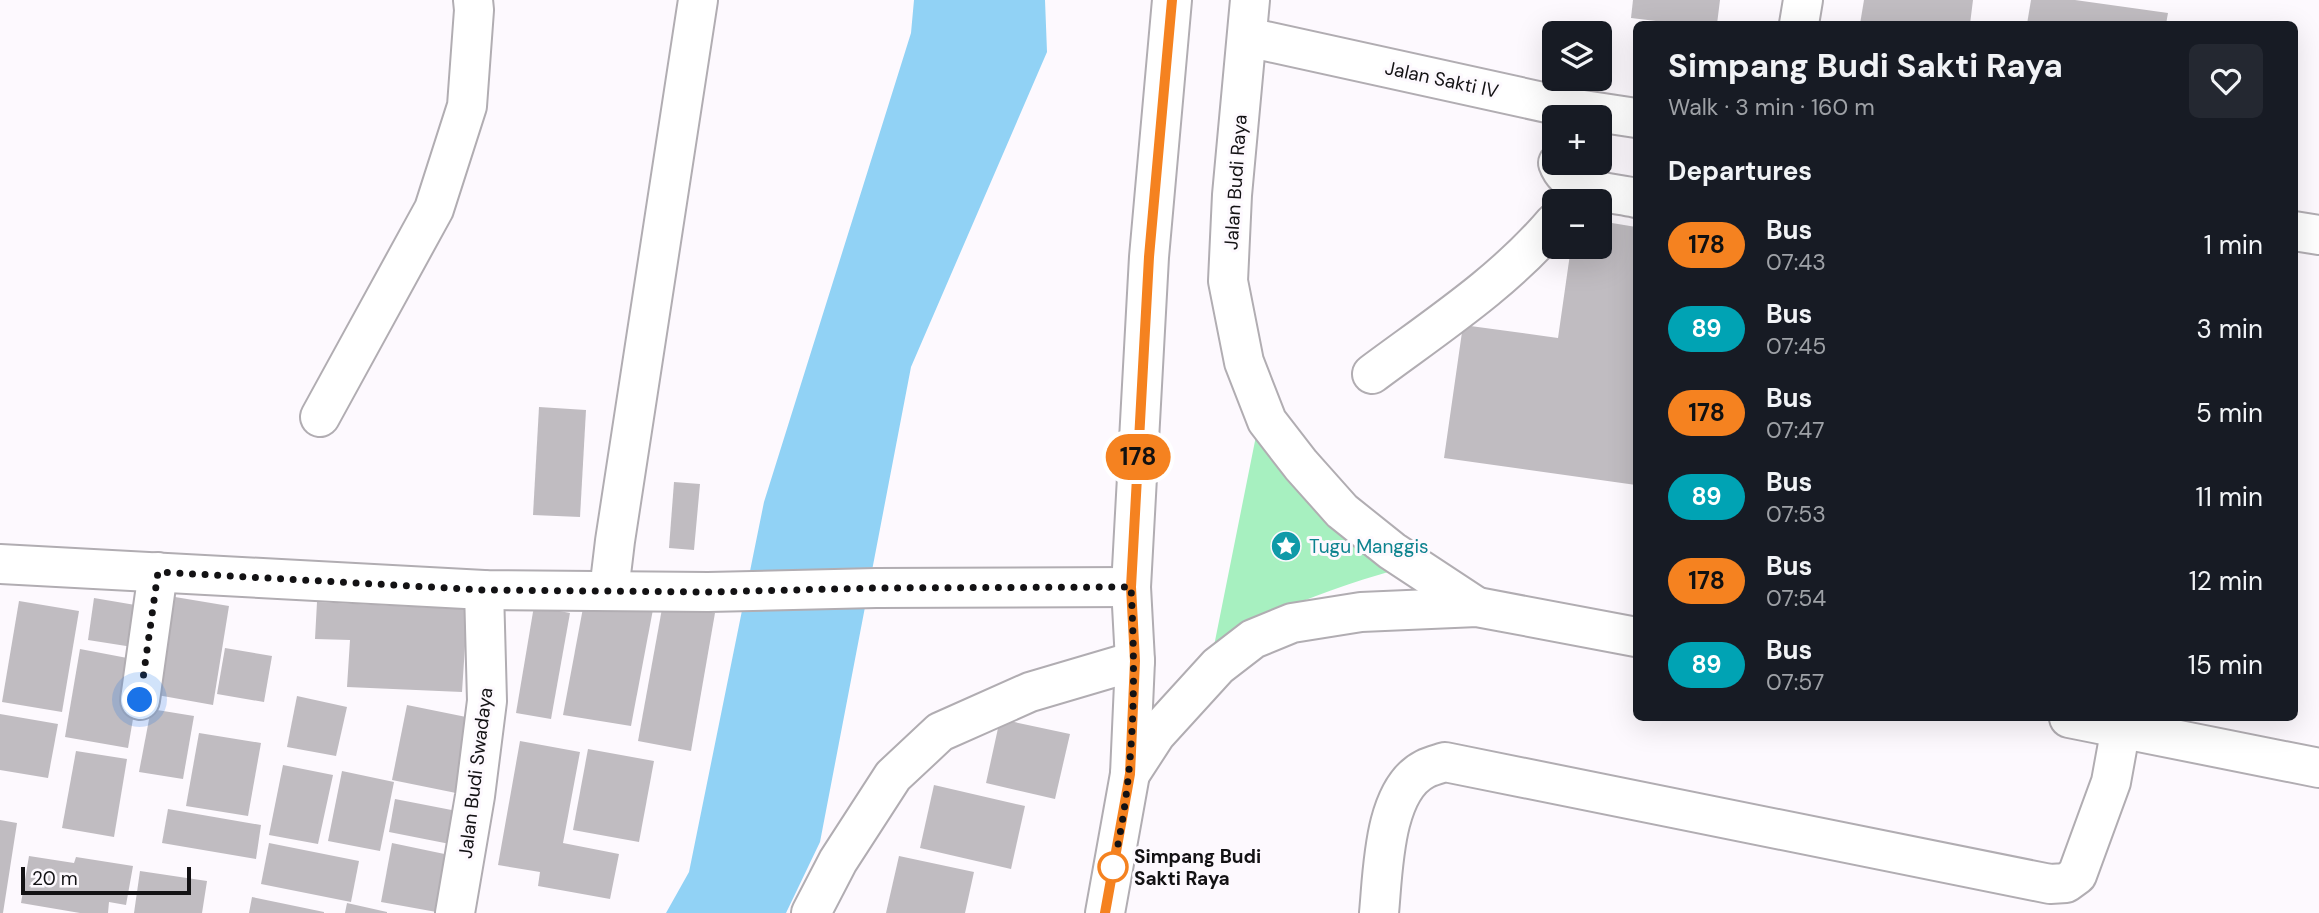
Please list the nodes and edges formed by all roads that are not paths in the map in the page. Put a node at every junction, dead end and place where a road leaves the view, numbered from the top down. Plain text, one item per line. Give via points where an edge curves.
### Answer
1 (473, 0) edge
2 (698, 0) edge
3 (1172, 0) edge
4 (1250, 0) edge
5 (1803, 0) edge
6 (1800, 21) edge
7 (1247, 37) junction
8 (1548, 102) junction
9 (1548, 105) edge
10 (1633, 117) edge
11 (1571, 184) edge
12 (1633, 197) edge
13 (2298, 232) edge
14 (2319, 235) edge
15 (1542, 237) edge
16 (1372, 374) dead end
17 (320, 417) dead end
18 (0, 564) edge
19 (158, 572) junction
20 (1131, 587) junction
21 (484, 590) junction
22 (610, 591) junction
23 (1477, 607) junction
24 (1633, 636) edge
25 (1135, 661) junction
26 (140, 700) dead end
27 (2086, 721) edge
28 (2121, 727) junction
29 (2319, 768) edge
30 (1130, 774) junction
31 (455, 913) edge
32 (811, 913) edge
33 (1105, 913) edge
34 (1379, 913) edge

1 - 17 main road via 467,106 434,209
2 - 22 main road
3 - 20 main road via 1149,257
4 - 7 main road, Jalan Budi Raya
5 - 6 main road
7 - 8 main road, Jalan Sakti IV
7 - 23 main road, Jalan Budi Raya via 1228,281 1244,362 1267,421 1342,511 1392,551
8 - 9 main road
8 - 10 main road, Jalan Sakti IV
11 - 12 main road
13 - 14 main road
15 - 16 main road via 1492,283
18 - 19 main road
19 - 21 main road
19 - 26 main road
20 - 22 main road
20 - 25 main road
21 - 22 main road
21 - 31 main road, Jalan Budi Swadaya via 488,701
23 - 24 main road
23 - 30 main road via 1361,612 1292,623 1253,639 1218,666 1156,734
25 - 30 main road
25 - 32 main road via 1030,692 940,732 893,776 838,861
27 - 28 main road
28 - 29 main road
28 - 34 main road via 2110,782 2077,875 2066,883 2050,884 1445,762 1423,769 1404,788 1387,827
30 - 33 main road

